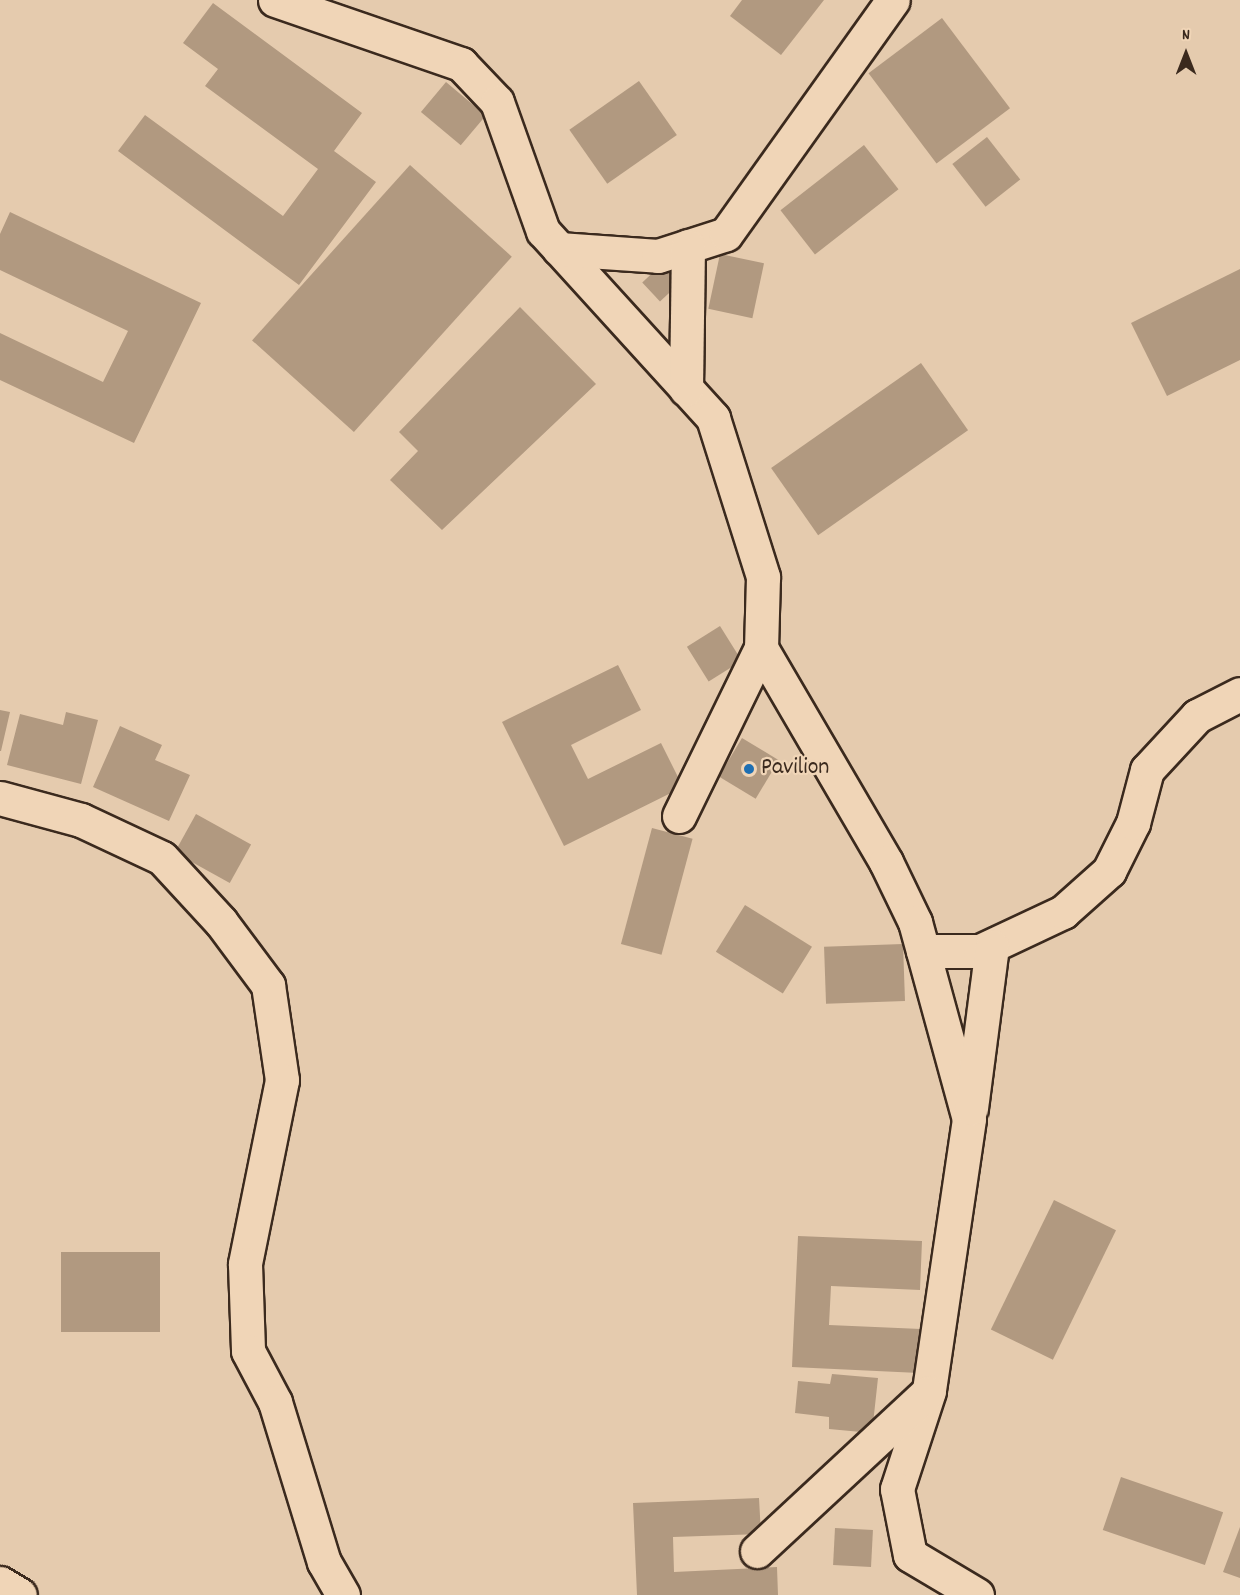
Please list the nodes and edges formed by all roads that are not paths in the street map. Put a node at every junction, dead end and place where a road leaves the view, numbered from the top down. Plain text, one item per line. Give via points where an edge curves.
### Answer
1 (275, 0) edge
2 (893, 0) edge
3 (688, 246) junction
4 (559, 249) junction
5 (686, 389) junction
6 (761, 648) junction
7 (1240, 694) edge
8 (0, 798) edge
9 (679, 816) dead end
10 (992, 946) junction
11 (923, 951) junction
12 (969, 1119) junction
13 (929, 1391) junction
14 (757, 1551) dead end
15 (0, 1583) edge
16 (20, 1595) edge
17 (343, 1595) edge
18 (977, 1595) edge

1 - 4 street via 462,64 496,102 543,231
2 - 3 street via 726,234
3 - 4 street via 658,256
3 - 5 street
4 - 5 street
5 - 6 street via 713,418 763,577
6 - 9 street
6 - 11 street via 886,862 915,922
7 - 10 street via 1197,716 1148,770 1133,823 1109,871 1063,912
8 - 17 street via 81,820 162,858 221,922 268,985 282,1080 245,1264 248,1351 275,1402 324,1562
10 - 11 street via 980,951
10 - 12 street
11 - 12 street
12 - 13 street
13 - 14 street
13 - 18 street via 897,1489 910,1555
15 - 16 street

